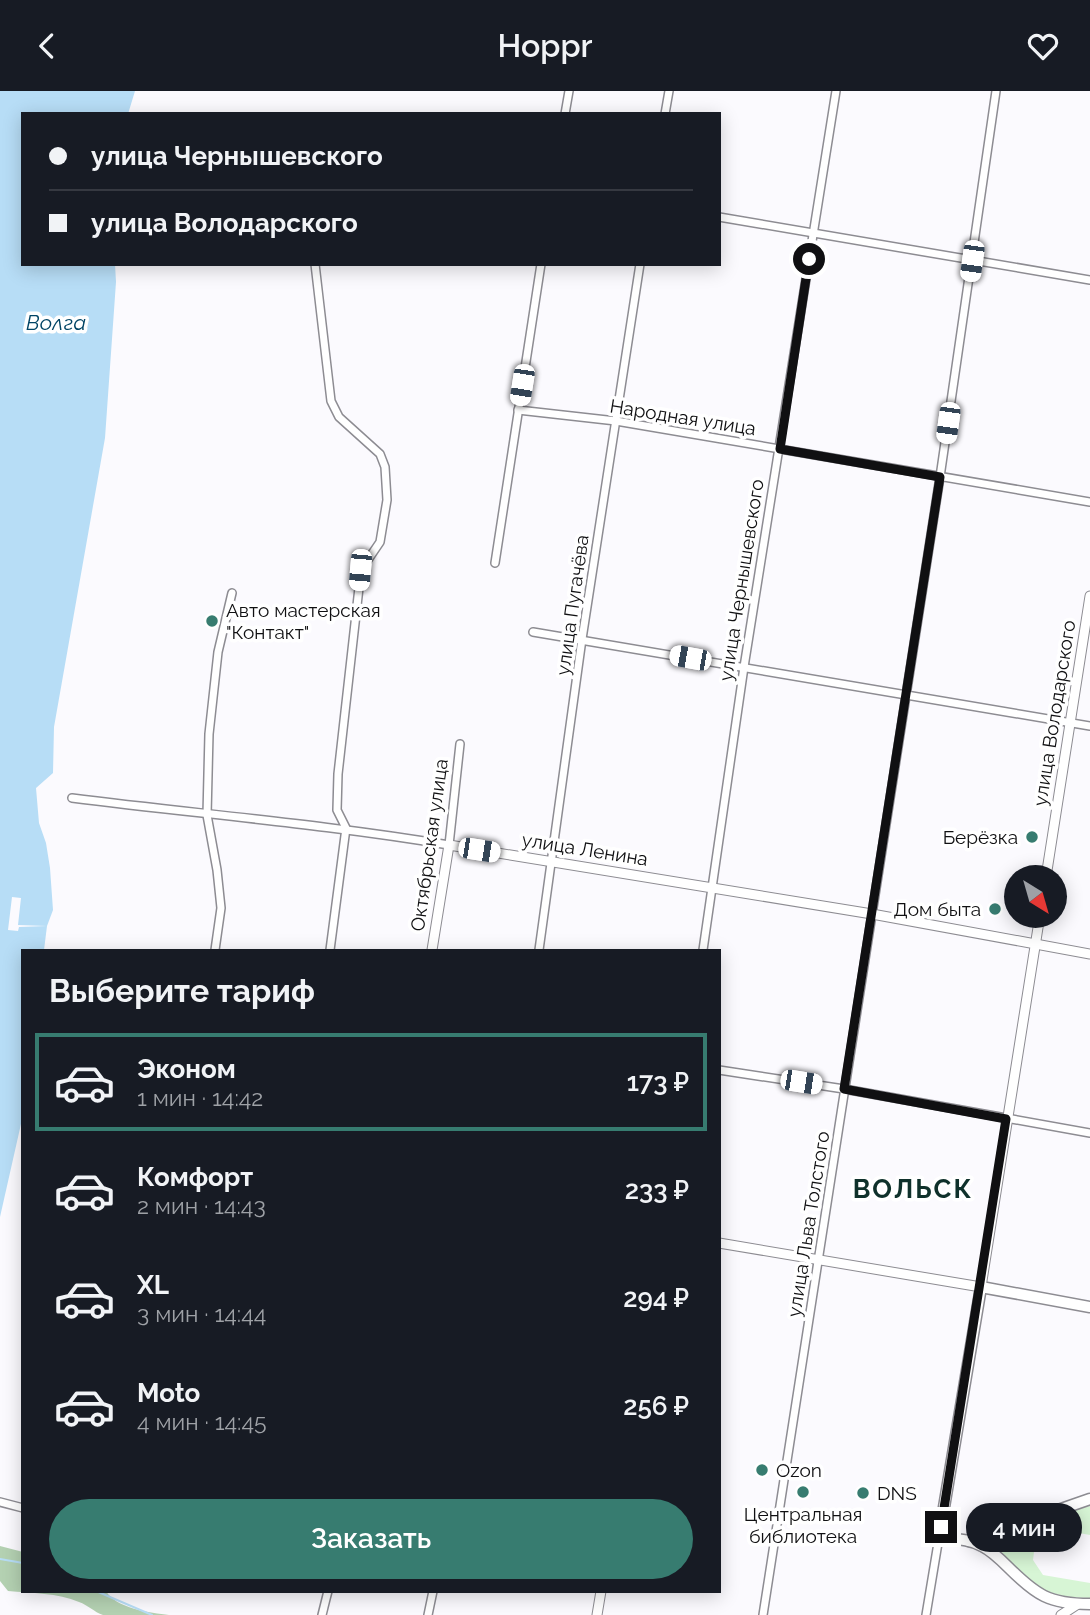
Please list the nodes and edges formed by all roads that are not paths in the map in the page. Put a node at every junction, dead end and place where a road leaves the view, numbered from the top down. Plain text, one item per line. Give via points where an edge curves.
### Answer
1 (569, 91) edge
2 (668, 91) edge
3 (836, 91) edge
4 (996, 91) edge
5 (565, 112) edge
6 (665, 112) edge
7 (721, 217) edge
8 (813, 232) junction
9 (972, 261) junction
10 (315, 266) edge
11 (541, 266) edge
12 (640, 266) edge
13 (1090, 280) edge
14 (518, 410) junction
15 (616, 422) junction
16 (780, 449) junction
17 (940, 477) junction
18 (1090, 502) edge
19 (495, 563) dead end
20 (232, 593) dead end
21 (1090, 596) edge
22 (533, 632) dead end
23 (582, 639) junction
24 (744, 667) junction
25 (905, 695) junction
26 (1069, 722) junction
27 (1090, 726) edge
28 (460, 744) dead end
29 (72, 798) dead end
30 (207, 815) junction
31 (346, 828) junction
32 (449, 845) junction
33 (553, 862) junction
34 (1048, 865) edge
35 (714, 888) junction
36 (872, 914) junction
37 (1038, 928) edge
38 (1035, 944) junction
39 (215, 949) edge
40 (330, 949) edge
41 (432, 949) edge
42 (539, 949) edge
43 (703, 949) edge
44 (1090, 954) edge
45 (721, 1070) edge
46 (844, 1089) junction
47 (1006, 1119) junction
48 (1090, 1133) edge
49 (721, 1243) edge
50 (818, 1261) junction
51 (981, 1287) junction
52 (1090, 1307) edge
53 (1089, 1498) edge
54 (0, 1501) edge
55 (21, 1507) edge
56 (999, 1531) junction
57 (939, 1537) junction
58 (969, 1541) junction
59 (994, 1553) junction
60 (328, 1593) edge
61 (433, 1593) edge
62 (601, 1593) edge
63 (1078, 1604) junction
64 (1090, 1604) edge
65 (322, 1615) edge
66 (428, 1615) edge
67 (597, 1615) edge
68 (763, 1615) edge
69 (926, 1615) edge
70 (1061, 1615) edge

1 - 5 street
2 - 6 street
3 - 8 street, улица Чернышевского
4 - 9 street, улица Льва Толстого
7 - 8 street
8 - 9 street
8 - 16 street, улица Чернышевского
9 - 13 street
9 - 17 street, улица Льва Толстого
10 - 31 street via 331,401 339,418 380,454 387,500 380,542 360,570 338,773 337,810
11 - 14 street
12 - 15 street, улица Пугачёва
14 - 15 street, Народная улица
14 - 19 street
15 - 16 street, Народная улица
15 - 23 street, улица Пугачёва
16 - 17 street, Народная улица
16 - 24 street, улица Чернышевского
17 - 18 street, Народная улица
17 - 25 street, улица Льва Толстого
20 - 30 street via 218,652
21 - 26 street, улица Володарского
22 - 23 street
23 - 24 street
23 - 33 street, улица Пугачёва
24 - 25 street
24 - 35 street, улица Чернышевского
25 - 26 street
25 - 36 street, улица Льва Толстого
26 - 27 street
26 - 34 street, улица Володарского
28 - 32 street, Октябрьская улица
29 - 30 street, улица Ленина
30 - 31 street, улица Ленина
30 - 39 street via 221,908
31 - 32 street, улица Ленина
31 - 40 street
32 - 33 street, улица Ленина
32 - 41 street, Октябрьская улица
33 - 35 street, улица Ленина
33 - 42 street, улица Пугачёва
35 - 36 street, улица Ленина
35 - 43 street, улица Чернышевского
36 - 38 street, улица Ленина
36 - 46 street, улица Льва Толстого
37 - 38 street
38 - 44 street, улица Ленина
38 - 47 street
45 - 46 street
46 - 47 street
46 - 50 street, улица Льва Толстого
47 - 48 street
47 - 51 street
49 - 50 street
50 - 51 street
50 - 68 street, улица Льва Толстого
51 - 52 main road
51 - 57 main road
53 - 56 main road
54 - 55 street
56 - 58 main road
56 - 59 main road
57 - 58 main road
57 - 69 street
58 - 59 main road
59 - 63 main road via 1041,1596
60 - 65 street
61 - 66 street
62 - 67 street
63 - 64 main road
63 - 70 street

